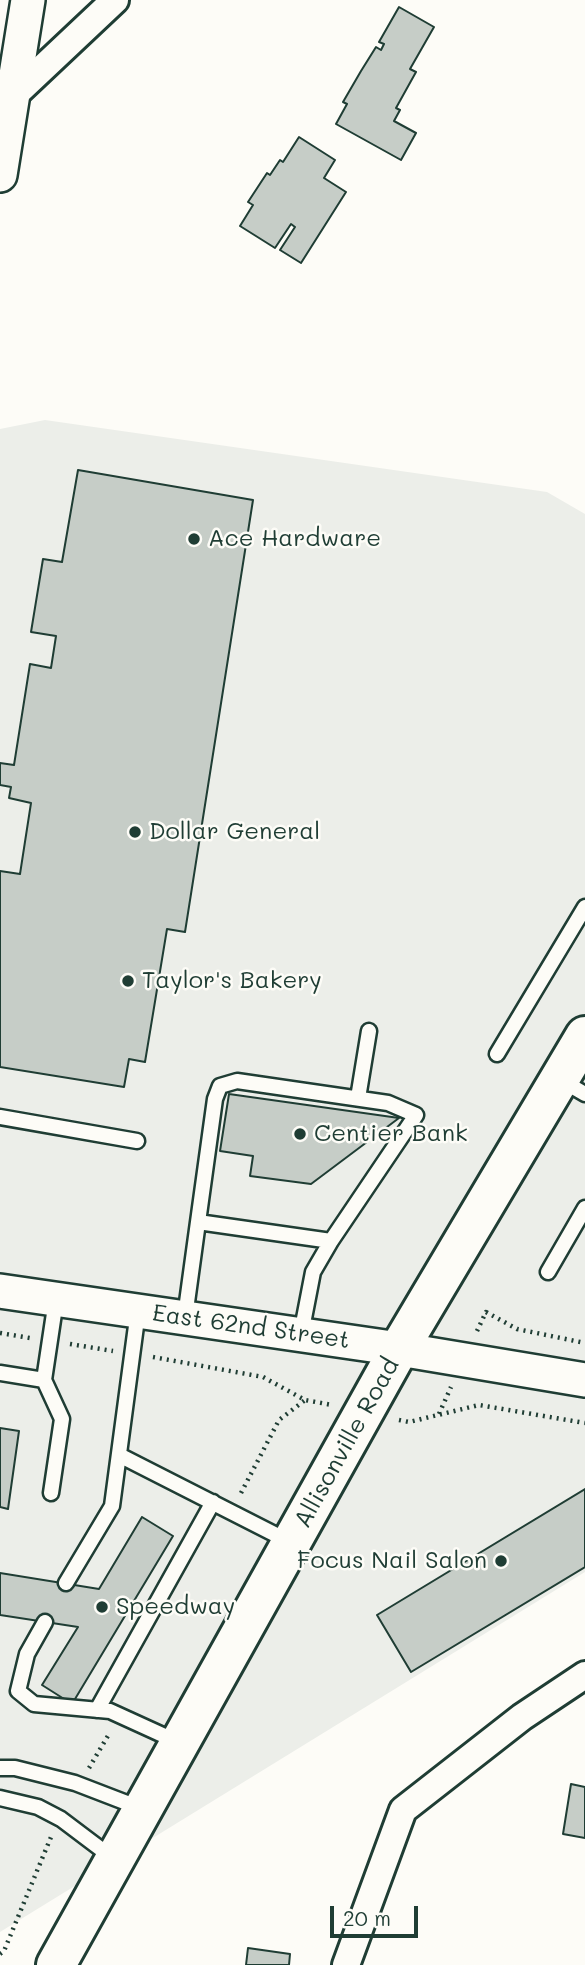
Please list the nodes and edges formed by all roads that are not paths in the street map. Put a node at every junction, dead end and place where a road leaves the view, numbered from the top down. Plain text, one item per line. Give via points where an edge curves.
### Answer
1 (28, 0) edge
2 (115, 0) edge
3 (12, 97) junction
4 (0, 175) edge
5 (585, 906) edge
6 (369, 1031) dead end
7 (585, 1036) edge
8 (497, 1054) dead end
9 (572, 1087) edge
10 (358, 1098) junction
11 (0, 1117) edge
12 (137, 1141) dead end
13 (585, 1208) edge
14 (198, 1222) junction
15 (331, 1241) junction
16 (548, 1272) dead end
17 (0, 1291) edge
18 (56, 1300) junction
19 (138, 1310) junction
20 (185, 1317) junction
21 (301, 1334) junction
22 (399, 1349) junction
23 (0, 1373) edge
24 (44, 1380) junction
25 (585, 1380) edge
26 (119, 1455) junction
27 (51, 1493) dead end
28 (213, 1502) junction
29 (292, 1543) junction
30 (66, 1583) dead end
31 (45, 1622) dead end
32 (585, 1675) edge
33 (97, 1710) junction
34 (181, 1744) junction
35 (0, 1768) edge
36 (0, 1798) edge
37 (144, 1810) junction
38 (116, 1861) junction
39 (56, 1965) edge
40 (346, 1965) edge

1 - 3 street
2 - 3 street
3 - 4 street
5 - 8 lane
6 - 10 lane
7 - 9 main road, Allisonville Road
9 - 22 main road, Allisonville Road
10 - 14 lane via 237,1081 220,1086
10 - 15 lane via 388,1103 416,1115
11 - 12 lane
13 - 16 lane
14 - 15 lane
14 - 20 lane
15 - 21 lane via 313,1272
17 - 18 street, East 62nd Street
18 - 19 street, East 62nd Street
18 - 24 lane
19 - 20 street, East 62nd Street
19 - 26 lane
20 - 21 street, East 62nd Street
21 - 22 street, East 62nd Street
22 - 25 street, East 62nd Street
22 - 29 main road, Allisonville Road
23 - 24 lane
24 - 27 lane via 62,1419
26 - 28 lane
26 - 30 lane via 112,1506
28 - 29 lane
28 - 33 lane
29 - 34 main road, Allisonville Road
31 - 33 lane via 27,1654 18,1692 34,1704
32 - 40 street via 522,1717 403,1810
33 - 34 lane via 110,1711
34 - 37 main road, Allisonville Road
35 - 37 lane via 75,1783
36 - 38 lane via 38,1807 61,1819
37 - 38 main road, Allisonville Road
38 - 39 main road, Allisonville Road

